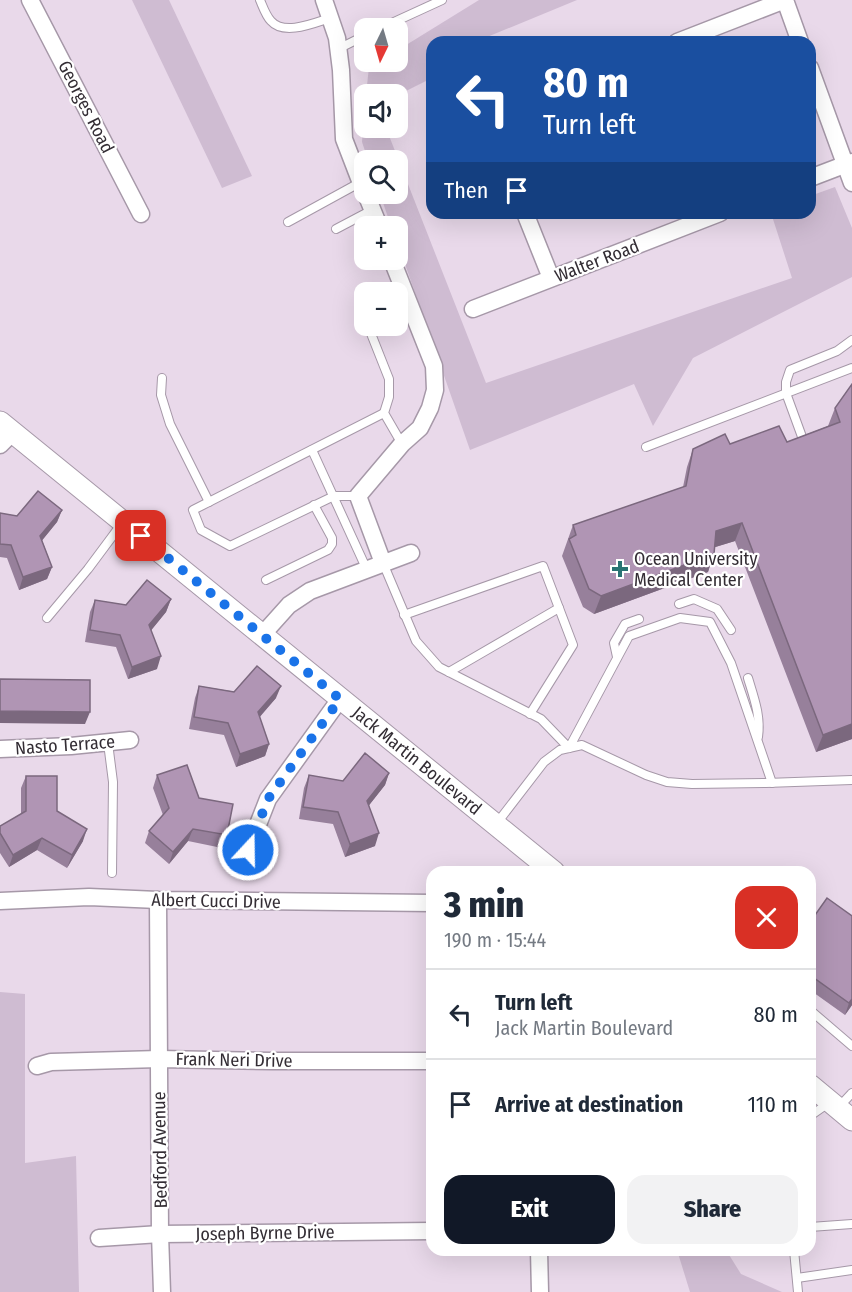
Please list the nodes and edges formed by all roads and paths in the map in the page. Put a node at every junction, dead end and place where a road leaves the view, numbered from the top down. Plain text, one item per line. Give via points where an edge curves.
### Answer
1 (30, 0) edge
2 (260, 0) edge
3 (324, 0) edge
4 (442, 0) edge
5 (785, 0) edge
6 (330, 18) junction
7 (403, 18) edge
8 (692, 36) edge
9 (798, 36) edge
10 (354, 41) edge
11 (338, 49) junction
12 (816, 83) edge
13 (354, 164) edge
14 (849, 164) edge
15 (816, 176) edge
16 (852, 183) edge
17 (354, 193) edge
18 (370, 204) edge
19 (372, 210) junction
20 (141, 214) dead end
21 (375, 216) edge
22 (527, 219) edge
23 (705, 219) edge
24 (288, 222) dead end
25 (336, 229) dead end
26 (551, 279) junction
27 (408, 309) edge
28 (473, 309) dead end
29 (372, 336) edge
30 (852, 340) edge
31 (852, 368) edge
32 (162, 378) dead end
33 (786, 393) junction
34 (384, 413) junction
35 (4, 433) edge
36 (402, 444) junction
37 (805, 445) edge
38 (646, 447) dead end
39 (312, 450) junction
40 (334, 496) junction
41 (358, 496) junction
42 (209, 502) junction
43 (314, 505) junction
44 (123, 522) junction
45 (411, 553) dead end
46 (384, 563) junction
47 (367, 570) junction
48 (266, 580) dead end
49 (680, 604) dead end
50 (559, 608) junction
51 (404, 615) junction
52 (47, 618) dead end
53 (639, 619) dead end
54 (731, 630) dead end
55 (262, 634) junction
56 (617, 657) junction
57 (449, 672) junction
58 (748, 678) dead end
59 (340, 699) junction
60 (531, 714) junction
61 (130, 741) dead end
62 (758, 741) junction
63 (108, 743) junction
64 (568, 748) junction
65 (0, 749) edge
66 (852, 780) edge
67 (772, 783) junction
68 (496, 823) junction
69 (248, 850) dead end
70 (547, 866) edge
71 (112, 873) dead end
72 (158, 900) junction
73 (0, 901) edge
74 (426, 903) edge
75 (816, 1015) edge
76 (852, 1046) edge
77 (159, 1059) junction
78 (426, 1061) edge
79 (36, 1066) dead end
80 (816, 1090) edge
81 (852, 1092) edge
82 (840, 1110) edge
83 (816, 1115) edge
84 (852, 1224) edge
85 (816, 1227) edge
86 (426, 1232) edge
87 (160, 1234) junction
88 (99, 1238) dead end
89 (539, 1256) edge
90 (795, 1256) edge
91 (852, 1270) edge
92 (797, 1278) junction
93 (162, 1292) edge
94 (540, 1292) edge
95 (798, 1292) edge

1 - 20 street, Georges Road
2 - 6 lane via 270,21 279,27 299,28
3 - 6 street
4 - 7 lane
5 - 8 street
5 - 9 street
6 - 11 street
10 - 11 lane
11 - 13 street via 344,139
12 - 14 street
14 - 15 street
14 - 16 street
17 - 24 lane
18 - 19 street
19 - 21 street
19 - 25 lane
22 - 26 street
23 - 26 street, Walter Road
26 - 28 street, Walter Road
27 - 36 street via 434,366 435,390 420,428
29 - 34 lane via 390,379 390,397
30 - 33 lane via 837,351 790,370
31 - 33 lane
32 - 42 lane via 161,394 170,424
33 - 37 lane
33 - 38 lane
34 - 36 lane
34 - 39 lane
35 - 44 street, Jack Martin Boulevard
36 - 41 street
39 - 40 lane
39 - 42 lane
40 - 41 lane
40 - 43 lane
40 - 47 lane
41 - 46 street
42 - 43 lane via 193,510 201,530 230,546
43 - 48 lane via 332,544 328,550
44 - 52 lane
44 - 55 street, Jack Martin Boulevard
45 - 46 street
46 - 47 street
46 - 51 lane
47 - 55 street via 310,591 289,605
49 - 54 lane via 694,599 717,609
50 - 51 lane via 543,566
50 - 57 lane
50 - 60 lane via 573,645
51 - 57 lane via 416,641 439,667
53 - 56 lane via 625,624 614,642
55 - 59 street, Jack Martin Boulevard
56 - 62 lane via 629,636 680,618 710,622 731,663
56 - 64 lane
57 - 60 lane
58 - 62 lane via 760,724
59 - 68 street, Jack Martin Boulevard
59 - 69 street via 268,799
60 - 64 lane via 541,719
61 - 63 street, Nasto Terrace
62 - 67 lane
63 - 65 street, Nasto Terrace
63 - 71 lane via 113,782
64 - 67 lane via 582,745 667,782
64 - 68 lane via 544,762
66 - 67 lane
68 - 70 street, Jack Martin Boulevard
72 - 73 street, Albert Cucci Drive via 89,897
72 - 74 street, Albert Cucci Drive
72 - 77 street, Bedford Avenue
75 - 76 lane
77 - 78 street, Frank Neri Drive
77 - 79 street, Frank Neri Drive via 51,1062
77 - 87 street, Bedford Avenue
80 - 82 street
81 - 82 lane
82 - 83 lane
84 - 85 lane
86 - 87 street, Joseph Byrne Drive
87 - 88 street, Joseph Byrne Drive
87 - 93 street, Bedford Avenue
89 - 94 street
90 - 92 lane
91 - 92 lane
92 - 95 lane

